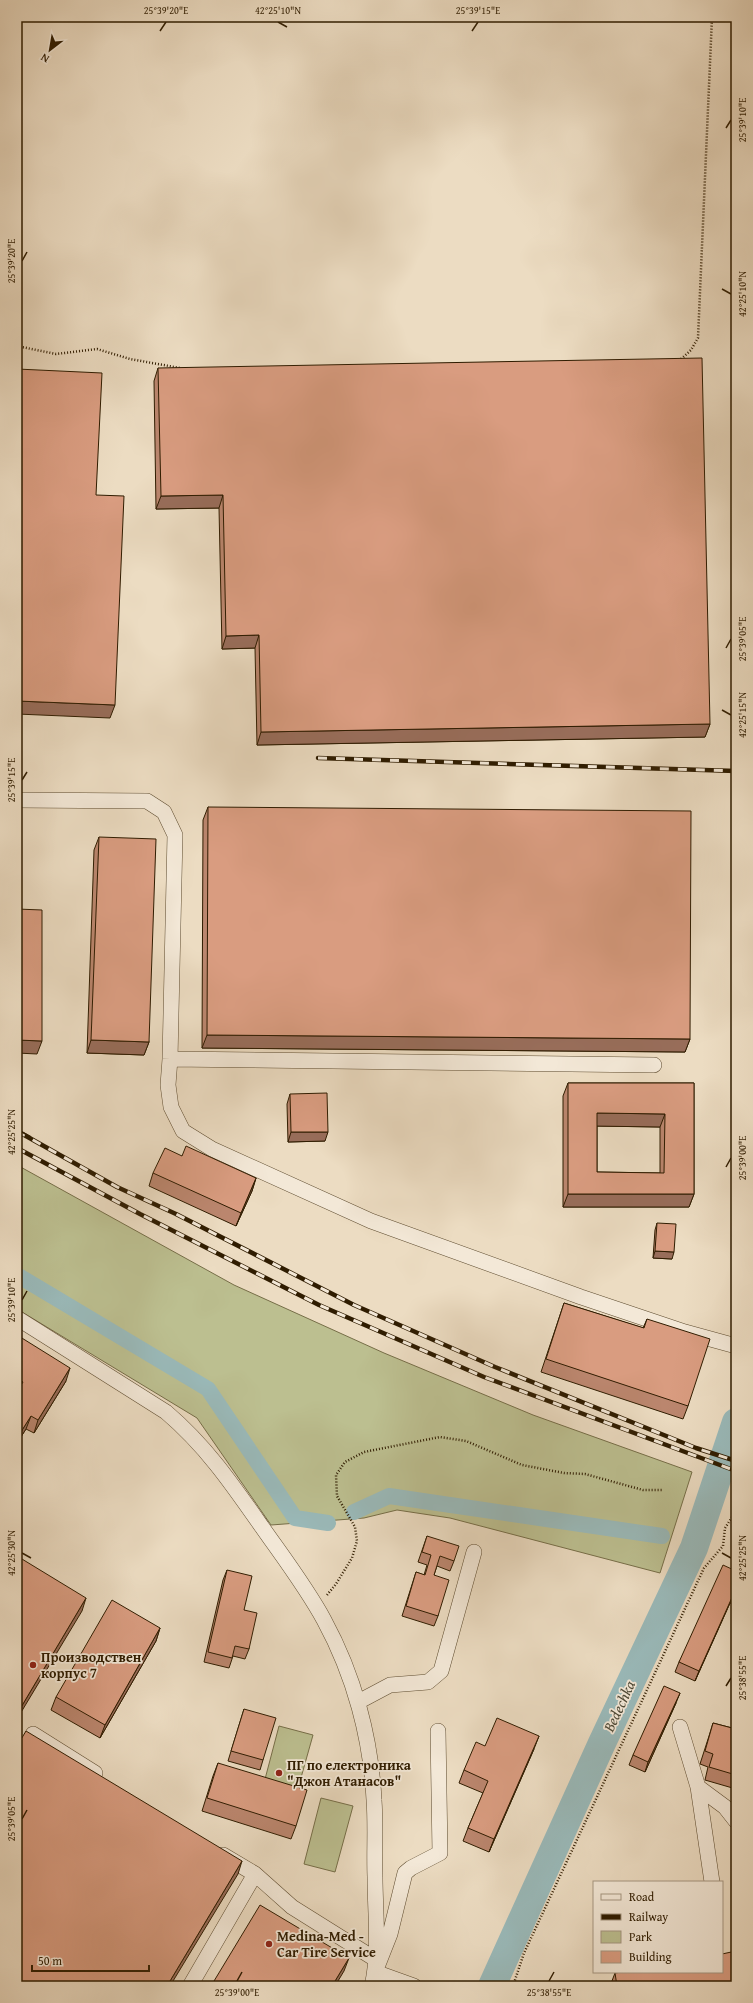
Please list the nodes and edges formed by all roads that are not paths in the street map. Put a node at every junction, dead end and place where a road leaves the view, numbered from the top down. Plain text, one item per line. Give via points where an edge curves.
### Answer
1 (17, 800) edge
2 (170, 1059) junction
3 (654, 1065) dead end
4 (17, 1318) edge
5 (736, 1346) edge
6 (474, 1552) dead end
7 (358, 1702) junction
8 (680, 1726) dead end
9 (438, 1731) dead end
10 (33, 1734) edge
11 (107, 1781) edge
12 (698, 1787) junction
13 (736, 1821) edge
14 (208, 1845) edge
15 (255, 1874) junction
16 (712, 1881) edge
17 (374, 1973) edge
18 (190, 1986) edge
19 (414, 1986) edge

1 - 2 street via 147,802 164,812 174,835
2 - 3 street
2 - 5 street via 168,1085 171,1107 183,1132 212,1149 371,1221 421,1240 580,1297
4 - 7 street via 166,1412 214,1459 317,1608 340,1654
6 - 7 street via 441,1671 428,1682 390,1685
7 - 17 street via 374,1800
8 - 12 street
9 - 17 street via 440,1853 405,1873 388,1940
10 - 11 street
12 - 13 street via 725,1807
12 - 16 street
14 - 15 street
15 - 17 street
15 - 18 street
17 - 19 street

